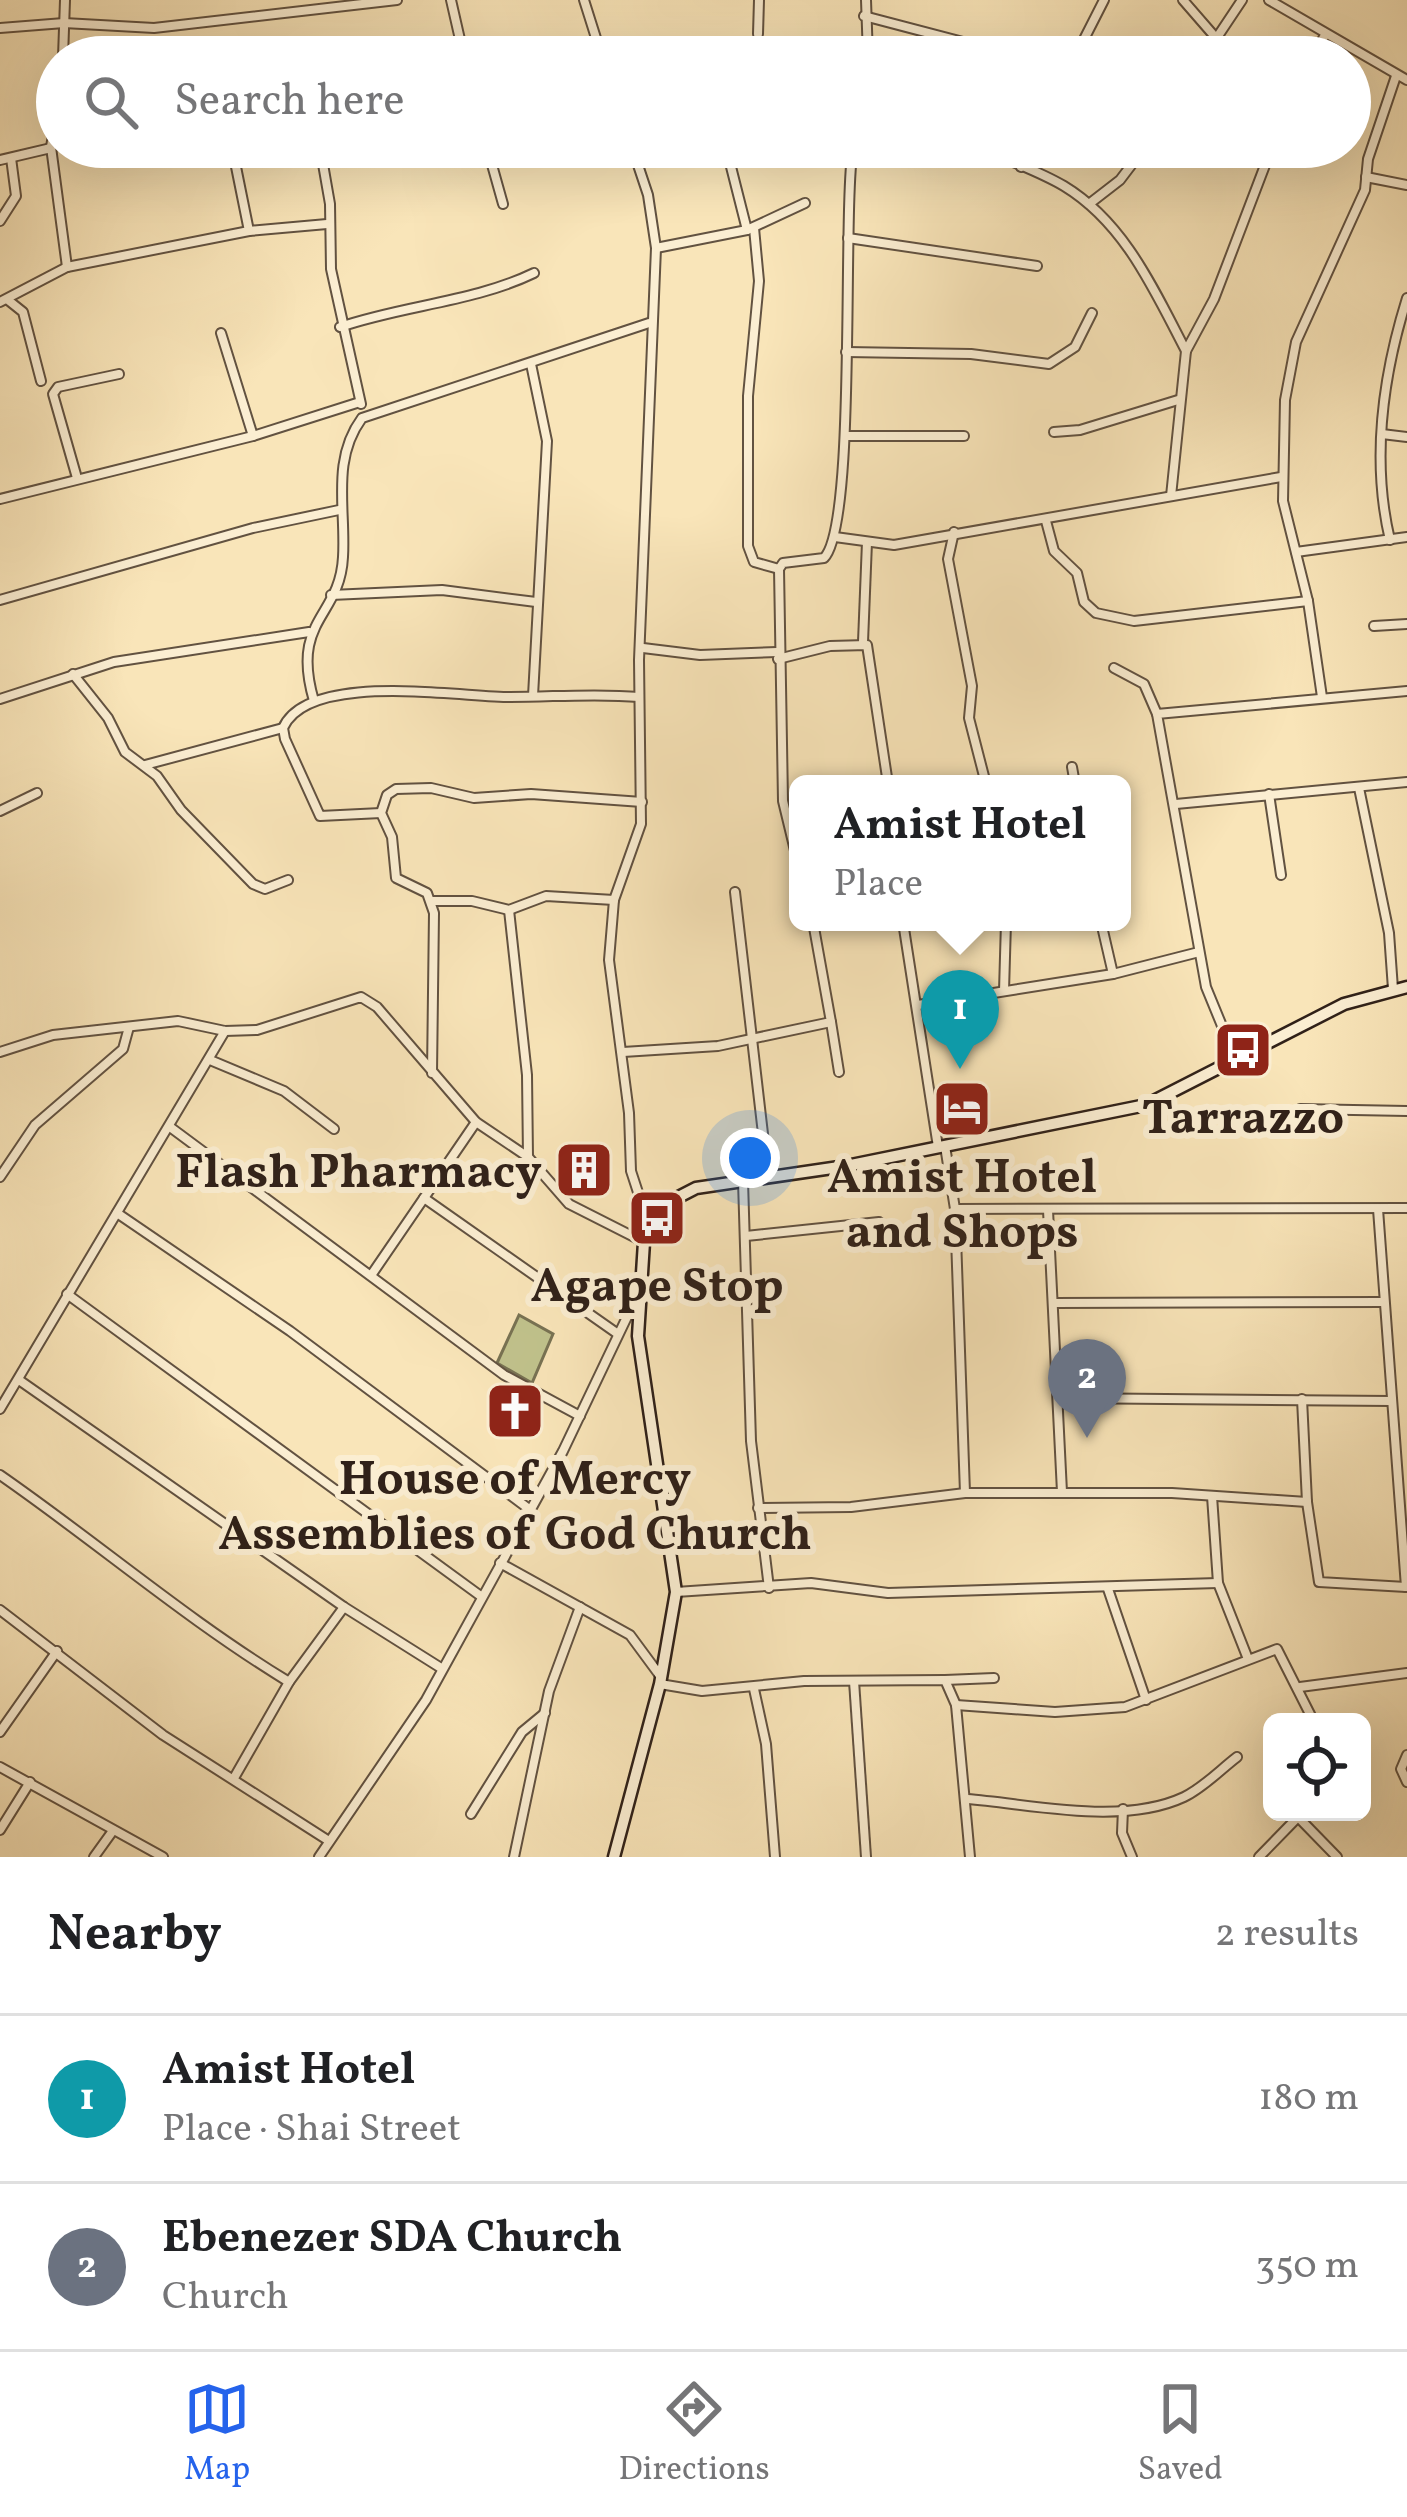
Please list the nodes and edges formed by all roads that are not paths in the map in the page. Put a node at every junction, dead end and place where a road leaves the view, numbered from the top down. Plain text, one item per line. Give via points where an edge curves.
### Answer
1 (65, 0) edge
2 (397, 0) edge
3 (451, 0) edge
4 (584, 0) edge
5 (759, 0) edge
6 (866, 0) edge
7 (1104, 0) edge
8 (1183, 0) edge
9 (1242, 0) edge
10 (1269, 0) edge
11 (864, 16) junction
12 (64, 22) junction
13 (0, 28) edge
14 (758, 34) dead end
15 (1324, 35) edge
16 (64, 36) edge
17 (459, 36) edge
18 (595, 36) edge
19 (866, 36) edge
20 (940, 36) edge
21 (1086, 36) edge
22 (1214, 36) edge
23 (1217, 36) edge
24 (1371, 62) edge
25 (1396, 76) junction
26 (1407, 80) edge
27 (36, 151) edge
28 (5, 159) edge
29 (1371, 160) edge
30 (54, 168) edge
31 (236, 168) edge
32 (324, 168) edge
33 (493, 168) edge
34 (639, 168) edge
35 (732, 168) edge
36 (850, 168) edge
37 (1025, 168) edge
38 (1129, 168) edge
39 (1264, 168) edge
40 (1369, 168) edge
41 (1366, 177) junction
42 (1407, 185) edge
43 (805, 203) dead end
44 (502, 204) dead end
45 (1089, 204) junction
46 (0, 221) edge
47 (327, 224) junction
48 (750, 229) junction
49 (249, 231) junction
50 (848, 238) junction
51 (656, 248) junction
52 (1037, 266) dead end
53 (68, 267) junction
54 (534, 273) dead end
55 (1407, 298) edge
56 (4, 300) edge
57 (1092, 313) dead end
58 (650, 323) junction
59 (340, 327) junction
60 (221, 333) dead end
61 (1186, 351) junction
62 (846, 352) junction
63 (531, 364) junction
64 (118, 374) dead end
65 (41, 381) dead end
66 (1178, 400) junction
67 (360, 402) junction
68 (362, 418) junction
69 (1054, 432) dead end
70 (1382, 434) junction
71 (253, 436) junction
72 (845, 436) junction
73 (964, 436) dead end
74 (1407, 437) edge
75 (1280, 477) junction
76 (79, 479) junction
77 (1171, 496) junction
78 (0, 499) edge
79 (339, 510) junction
80 (1046, 521) junction
81 (954, 532) junction
82 (835, 537) junction
83 (1407, 537) edge
84 (1390, 540) junction
85 (867, 542) junction
86 (1296, 552) junction
87 (779, 569) junction
88 (331, 595) junction
89 (0, 601) edge
90 (1308, 601) junction
91 (536, 602) junction
92 (1407, 624) edge
93 (1374, 626) dead end
94 (309, 632) junction
95 (863, 643) junction
96 (643, 648) junction
97 (778, 656) junction
98 (1114, 668) dead end
99 (73, 674) junction
100 (1407, 691) edge
101 (532, 696) junction
102 (639, 697) junction
103 (1322, 697) junction
104 (0, 700) edge
105 (314, 701) junction
106 (1157, 714) junction
107 (283, 728) junction
108 (145, 765) junction
109 (1072, 767) dead end
110 (887, 775) edge
111 (984, 775) edge
112 (1073, 775) edge
113 (1407, 782) edge
114 (1359, 788) junction
115 (38, 793) dead end
116 (1269, 794) junction
117 (642, 802) junction
118 (1176, 805) junction
119 (0, 811) edge
120 (381, 813) junction
121 (789, 826) edge
122 (1281, 875) dead end
123 (288, 880) dead end
124 (735, 892) dead end
125 (614, 900) junction
126 (431, 901) junction
127 (509, 910) junction
128 (815, 931) edge
129 (905, 931) edge
130 (1006, 931) edge
131 (1103, 931) edge
132 (1199, 952) junction
133 (1113, 974) junction
134 (1407, 987) edge
135 (1393, 989) junction
136 (1004, 991) junction
137 (918, 1005) junction
138 (832, 1022) junction
139 (129, 1026) junction
140 (226, 1031) junction
141 (750, 1039) junction
142 (0, 1052) edge
143 (623, 1052) junction
144 (210, 1060) junction
145 (1236, 1060) junction
146 (839, 1072) dead end
147 (432, 1075) junction
148 (1300, 1108) dead end
149 (1407, 1112) edge
150 (476, 1122) junction
151 (170, 1127) junction
152 (334, 1129) dead end
153 (941, 1146) junction
154 (528, 1157) junction
155 (0, 1177) edge
156 (768, 1177) junction
157 (743, 1181) junction
158 (424, 1198) junction
159 (1407, 1208) edge
160 (955, 1209) junction
161 (1378, 1209) junction
162 (1048, 1210) junction
163 (117, 1213) junction
164 (879, 1222) dead end
165 (649, 1226) junction
166 (746, 1237) junction
167 (644, 1242) junction
168 (371, 1274) junction
169 (67, 1294) junction
170 (638, 1295) junction
171 (1384, 1302) junction
172 (1055, 1303) junction
173 (618, 1334) junction
174 (19, 1380) junction
175 (1059, 1398) junction
176 (1302, 1399) junction
177 (1391, 1401) junction
178 (0, 1409) edge
179 (580, 1416) junction
180 (0, 1475) edge
181 (965, 1492) junction
182 (1062, 1492) junction
183 (1212, 1496) junction
184 (1307, 1502) junction
185 (758, 1508) junction
186 (530, 1509) junction
187 (500, 1563) junction
188 (1218, 1583) junction
189 (1407, 1587) edge
190 (769, 1588) junction
191 (1108, 1589) junction
192 (676, 1592) junction
193 (482, 1597) junction
194 (344, 1607) junction
195 (580, 1607) junction
196 (0, 1610) edge
197 (57, 1652) junction
198 (1248, 1659) junction
199 (441, 1668) junction
200 (1407, 1673) edge
201 (994, 1678) dead end
202 (945, 1680) junction
203 (661, 1681) junction
204 (854, 1681) junction
205 (289, 1682) junction
206 (1300, 1687) junction
207 (754, 1689) junction
208 (1146, 1700) junction
209 (956, 1705) junction
210 (547, 1712) junction
211 (1310, 1713) edge
212 (0, 1732) edge
213 (1407, 1755) edge
214 (1237, 1757) dead end
215 (0, 1767) edge
216 (234, 1778) junction
217 (30, 1782) junction
218 (1407, 1782) edge
219 (967, 1799) junction
220 (1123, 1809) junction
221 (471, 1814) dead end
222 (0, 1830) edge
223 (112, 1832) junction
224 (329, 1841) junction
225 (94, 1857) edge
226 (163, 1857) edge
227 (319, 1857) edge
228 (514, 1857) edge
229 (614, 1857) edge
230 (775, 1857) edge
231 (866, 1857) edge
232 (970, 1857) edge
233 (1132, 1857) edge
234 (1259, 1857) edge
235 (1337, 1857) edge

1 - 12 street
2 - 12 street via 154,28
3 - 17 street
4 - 18 street
5 - 14 street
6 - 11 street
7 - 21 street
8 - 22 street
9 - 23 street
10 - 15 street
11 - 19 street
11 - 20 street
12 - 13 street
12 - 16 street
24 - 25 street
25 - 26 street
25 - 29 street
27 - 28 street
28 - 46 street via 16,196
30 - 53 street
31 - 49 street
32 - 47 street
33 - 44 street
34 - 51 street
35 - 48 street
36 - 50 street
37 - 45 street
38 - 45 street
39 - 61 street
40 - 41 street
41 - 42 street
41 - 75 street via 1296,342
43 - 48 street
45 - 61 street via 1152,281
47 - 49 street
47 - 59 street
48 - 51 street
48 - 87 street via 759,281 748,396 748,545 754,562
49 - 53 street
50 - 52 street
50 - 62 street
51 - 58 street
53 - 56 street
54 - 59 street via 492,291
55 - 70 street via 1389,358
56 - 65 street via 23,312
57 - 62 street via 1075,347 1049,364
58 - 63 street
58 - 96 street
59 - 67 street
60 - 71 street
61 - 66 street
62 - 72 street
63 - 68 street
63 - 91 street via 547,442
64 - 76 street via 53,394
66 - 69 street
66 - 77 street
67 - 68 street
67 - 71 street
68 - 79 street via 345,452
70 - 74 street
70 - 84 street
71 - 76 street
72 - 73 street
72 - 82 street
75 - 77 street
75 - 86 street
76 - 78 street
77 - 80 street
79 - 88 street via 343,556
79 - 89 street
80 - 81 street
80 - 90 street via 1084,602 1108,617 1134,621
81 - 85 street via 894,545
81 - 111 street via 948,560
82 - 85 street
82 - 87 street via 824,558
83 - 84 street
84 - 86 street
85 - 95 street
86 - 90 street
87 - 97 street
88 - 91 street via 442,590
88 - 94 street
90 - 103 street
91 - 101 street
92 - 93 street
94 - 99 street
94 - 105 street
95 - 97 street
95 - 110 street
96 - 97 street
96 - 102 street
97 - 121 street
98 - 106 street via 1144,684
99 - 104 street
99 - 108 street via 125,752
100 - 103 street
101 - 102 street
101 - 105 street via 376,691
102 - 117 street
103 - 106 street
105 - 107 street
106 - 118 street
107 - 108 street
107 - 120 street via 320,816
108 - 123 street via 253,884 265,889
109 - 112 street
113 - 114 street
114 - 116 street
114 - 135 street
115 - 119 street
116 - 118 street
116 - 122 street
117 - 120 street via 474,798 408,788 386,795
117 - 125 street
118 - 132 street
120 - 126 street via 395,878
124 - 141 street
125 - 127 street via 546,896
125 - 143 street via 610,990
126 - 127 street
126 - 147 street
127 - 154 street
128 - 138 street
129 - 137 street
130 - 136 street
131 - 133 street
132 - 133 street
132 - 145 street via 1211,1006
133 - 136 street
134 - 135 street
135 - 145 street via 1344,1004
136 - 137 street
137 - 153 street via 927,1100
138 - 141 street
138 - 146 street
139 - 140 street via 193,1021
139 - 142 street via 53,1035
139 - 155 street via 124,1049 35,1125
140 - 144 street
140 - 147 street via 280,1025 361,997
141 - 143 street
141 - 156 street
143 - 165 street via 631,1171
144 - 151 street
144 - 152 street via 284,1091
145 - 153 street via 1146,1106
147 - 150 street
148 - 149 street
150 - 154 street
150 - 158 street
151 - 163 street
151 - 168 street
153 - 156 street
153 - 160 street
154 - 167 street via 569,1204
156 - 157 street
157 - 165 street via 681,1193
157 - 166 street
158 - 168 street
158 - 173 street
159 - 161 street
160 - 162 street
160 - 181 street
161 - 162 street
161 - 171 street
162 - 172 street
163 - 169 street
163 - 186 street
164 - 166 street
165 - 167 street
166 - 185 street
167 - 170 street
168 - 179 street via 505,1375
169 - 174 street
169 - 193 street
170 - 173 street
170 - 192 street
171 - 172 street
171 - 177 street
172 - 175 street
173 - 179 street
174 - 178 street
174 - 194 street
175 - 176 street
175 - 182 street
176 - 177 street
176 - 184 street
177 - 189 street
179 - 186 street
180 - 205 street via 201,1628
181 - 182 street
181 - 185 street via 851,1507
182 - 183 street
183 - 184 street
183 - 188 street
184 - 189 street via 1319,1582
185 - 190 street
186 - 187 street
187 - 193 street
187 - 195 street
188 - 191 street
188 - 198 street
190 - 191 street
190 - 192 street
191 - 208 street
192 - 203 street
193 - 199 street
194 - 199 street
194 - 205 street
195 - 203 street via 642,1645
195 - 210 street
196 - 197 street
197 - 212 street
197 - 216 street via 163,1735
198 - 206 street via 1277,1649
198 - 208 street
199 - 224 street via 393,1754
200 - 206 street
201 - 202 street
202 - 204 street
202 - 209 street
203 - 207 street via 702,1691
203 - 229 street
204 - 207 street
204 - 231 street
205 - 216 street
206 - 211 street
207 - 230 street
208 - 209 street via 1095,1711
209 - 219 street
210 - 221 street via 522,1732
210 - 228 street
213 - 218 street
214 - 220 street via 1189,1795
215 - 217 street
216 - 224 street
217 - 222 street
217 - 223 street
219 - 220 street
219 - 232 street
220 - 233 street
223 - 225 street
223 - 226 street
224 - 227 street
234 - 235 street via 1298,1817

